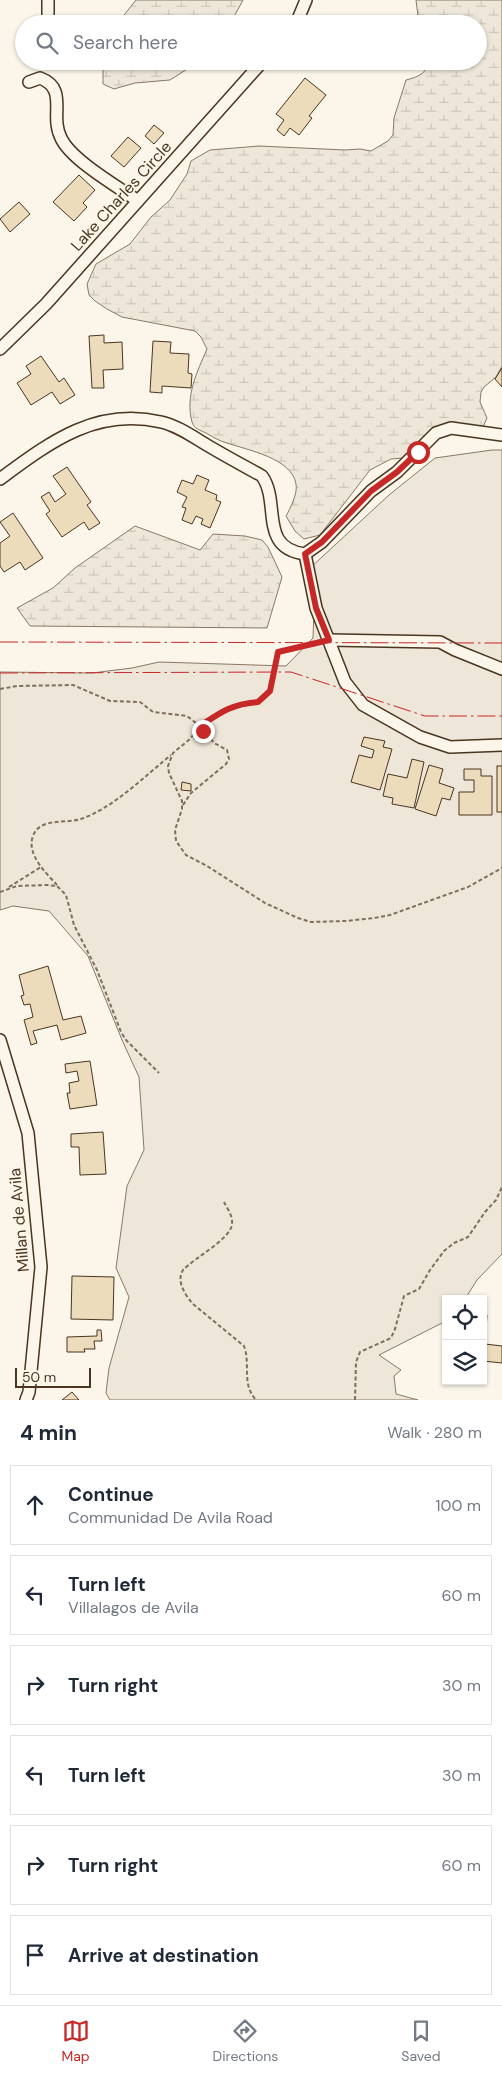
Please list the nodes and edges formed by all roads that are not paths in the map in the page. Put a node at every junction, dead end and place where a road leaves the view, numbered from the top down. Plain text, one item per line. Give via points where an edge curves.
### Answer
1 (48, 0) edge
2 (306, 0) edge
3 (48, 14) dead end
4 (300, 15) edge
5 (255, 70) edge
6 (28, 82) dead end
7 (138, 201) junction
8 (0, 349) edge
9 (502, 435) edge
10 (0, 479) edge
11 (305, 554) junction
12 (329, 640) junction
13 (502, 669) edge
14 (502, 744) edge
15 (0, 1040) edge
16 (26, 1400) edge

1 - 3 street
2 - 4 street
5 - 7 street, Lake Charles Circle
6 - 7 street via 40,78 52,84 56,90 56,128 61,140 70,151
7 - 8 street, Lake Charles Circle via 46,304
9 - 11 street via 451,428 436,433 397,472 371,491 322,542
10 - 11 street via 67,433 90,424 134,420 162,422 262,476 268,484 274,531 283,545 293,552
11 - 12 street via 316,608
12 - 13 street via 440,642
12 - 14 street via 345,682 363,705 420,736 450,747
15 - 16 street, Millan de Avila via 28,1134 41,1267

